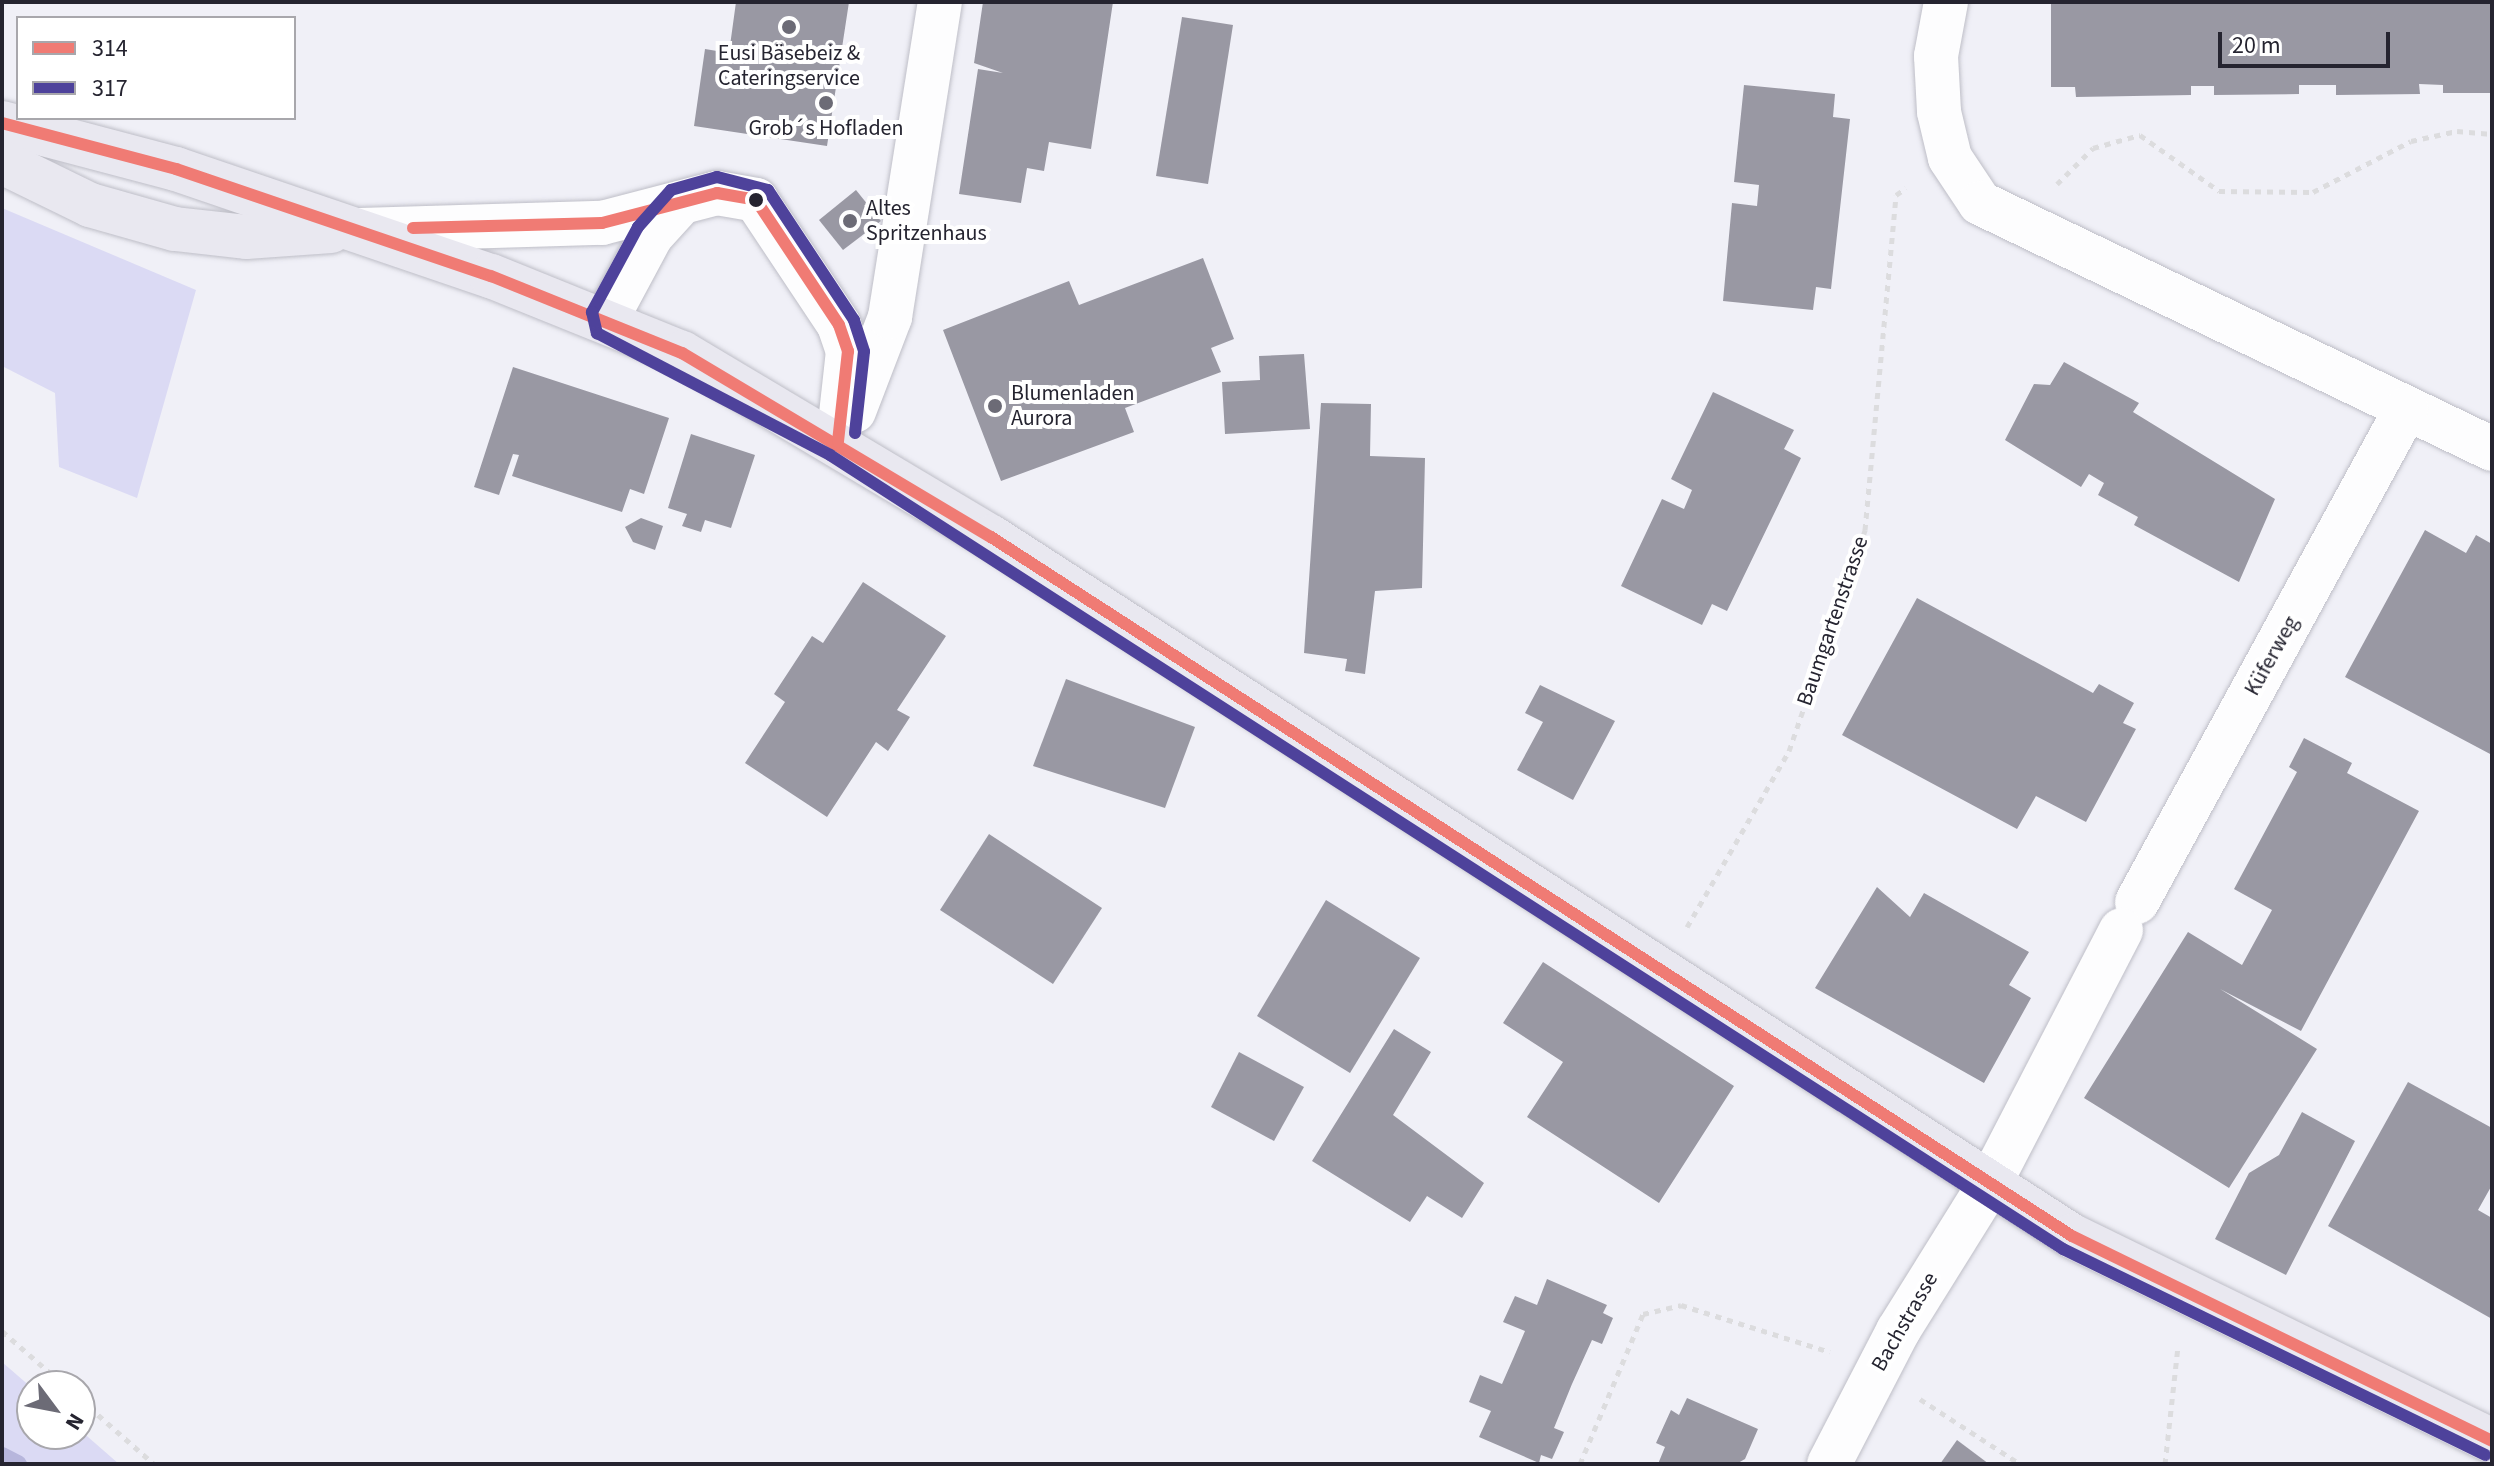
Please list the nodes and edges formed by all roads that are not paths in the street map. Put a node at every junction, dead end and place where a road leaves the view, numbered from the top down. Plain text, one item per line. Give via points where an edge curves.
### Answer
1 (940, 2) edge
2 (1946, 2) edge
3 (2, 123) edge
4 (2, 162) edge
5 (681, 203) junction
6 (345, 230) junction
7 (606, 320) junction
8 (2406, 409) junction
9 (838, 441) junction
10 (2492, 449) edge
11 (1989, 1185) junction
12 (2492, 1441) edge
13 (1829, 1464) edge

1 - 9 street via 890,317 872,378
2 - 8 street via 1936,56 1950,158 1980,203
3 - 6 main road via 176,169
4 - 6 main road via 90,205 175,229 246,237
5 - 6 street via 602,223
5 - 7 street via 651,236
5 - 9 street via 717,193 756,200 839,325 848,351
6 - 7 main road
7 - 9 main road
8 - 10 street
8 - 11 street, Küferweg via 2129,916
9 - 11 main road
11 - 12 main road via 2072,1236
11 - 13 street, Bachstrasse via 1876,1372

